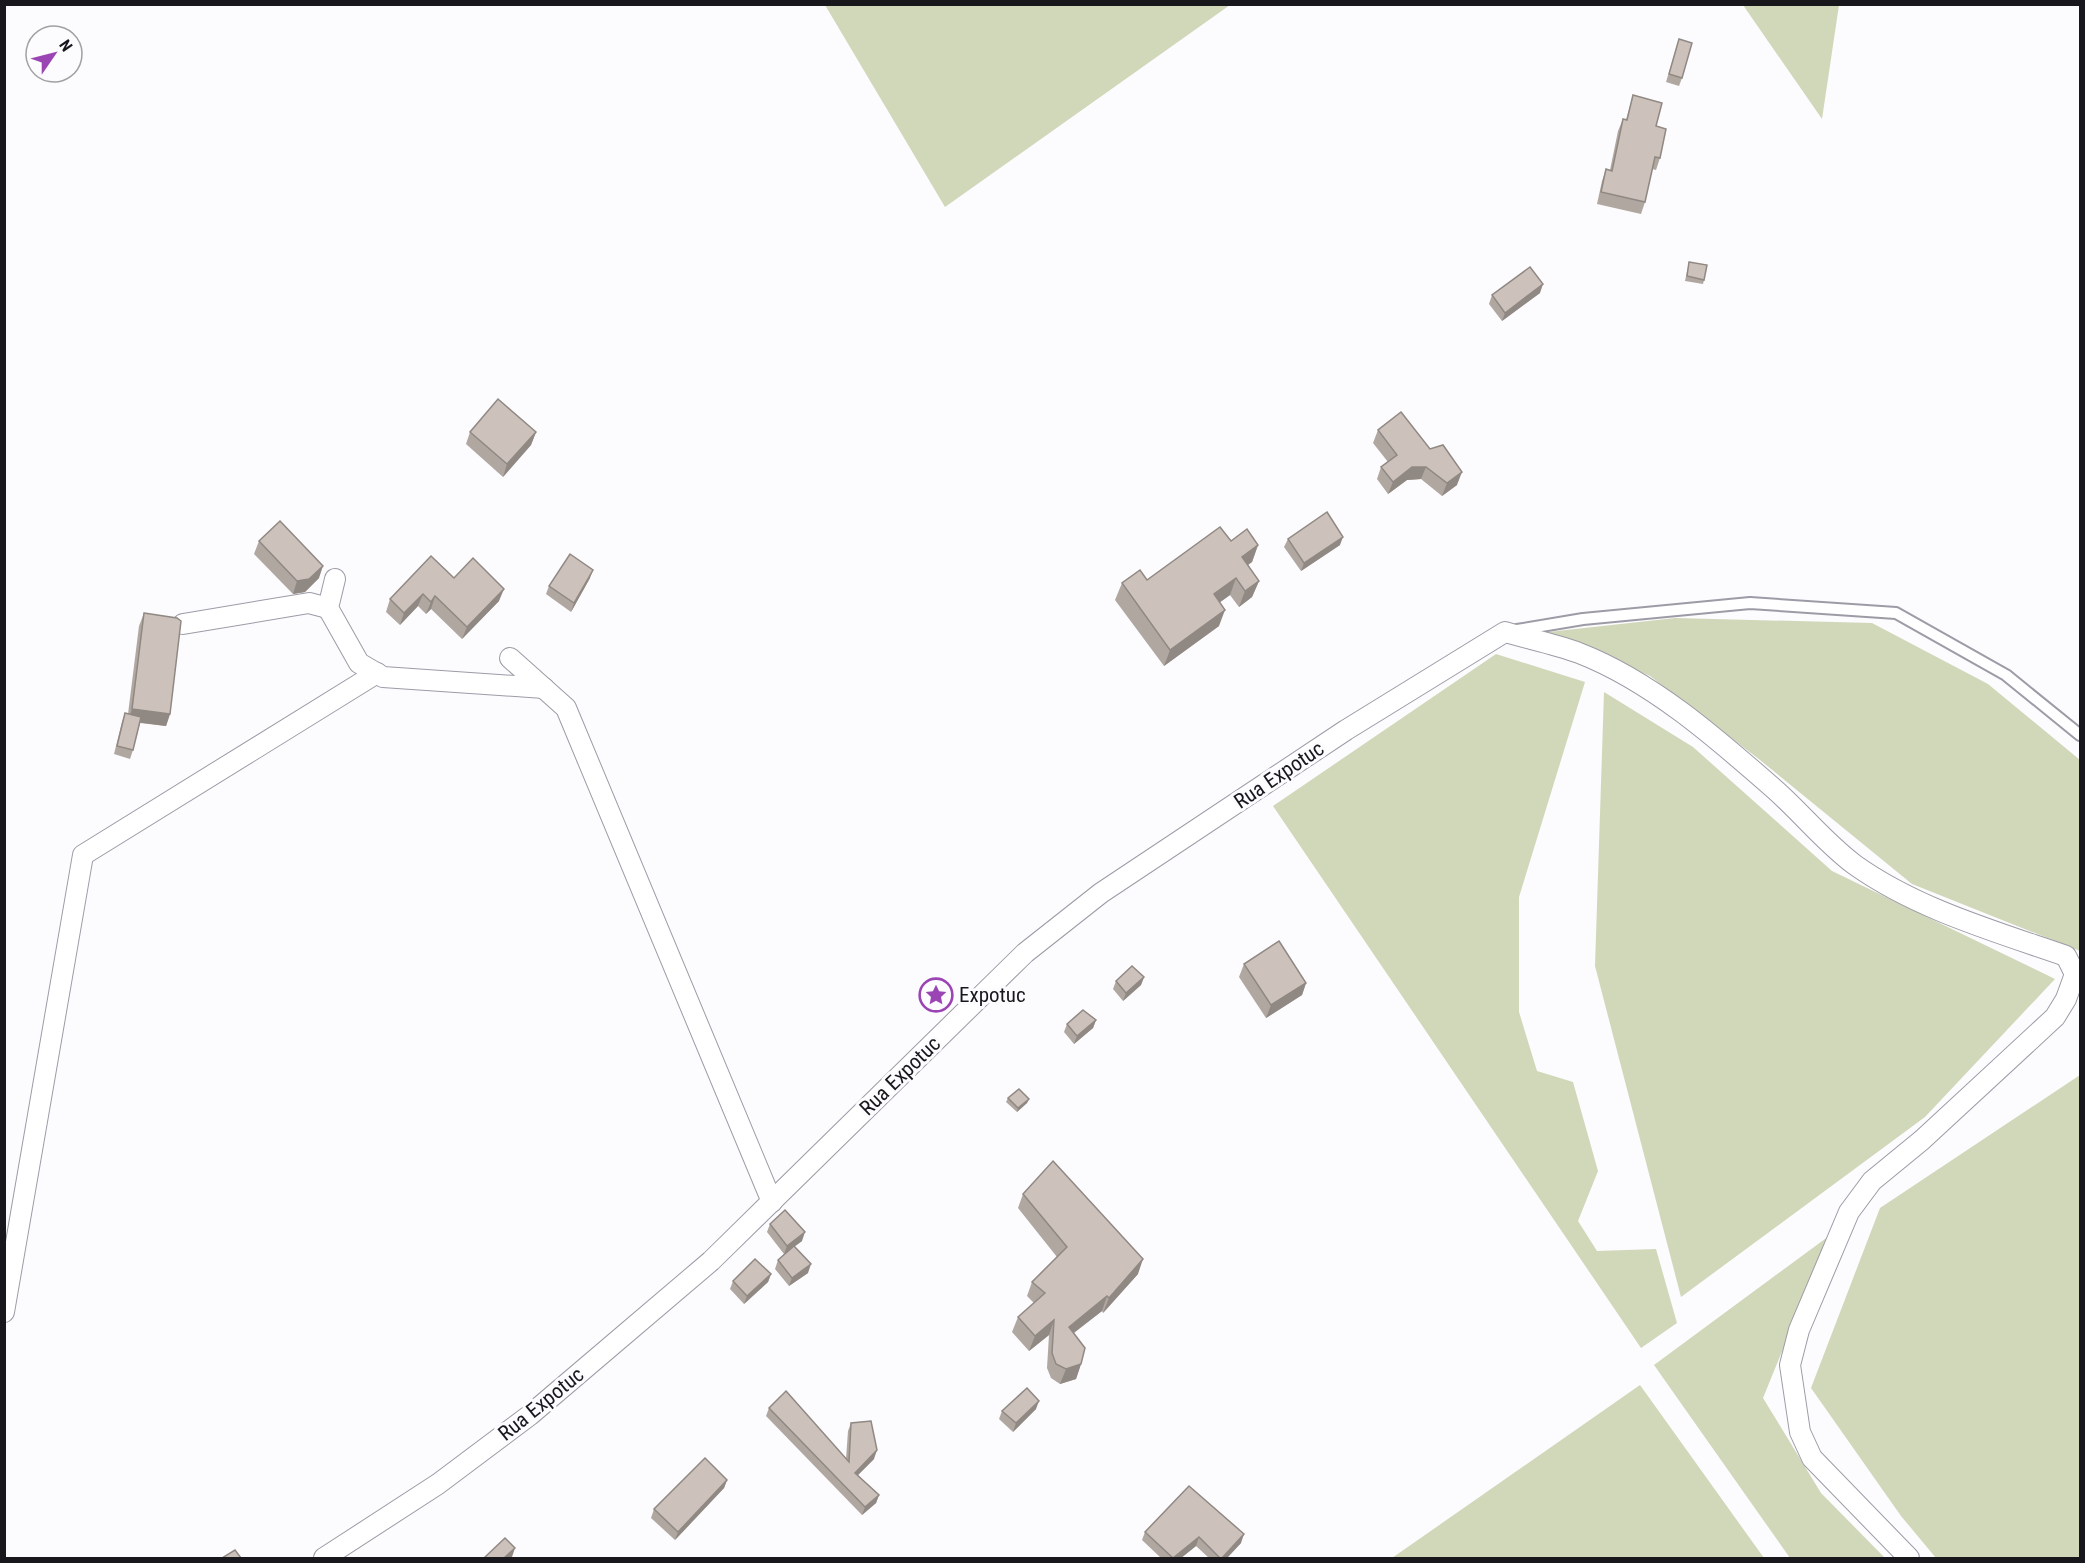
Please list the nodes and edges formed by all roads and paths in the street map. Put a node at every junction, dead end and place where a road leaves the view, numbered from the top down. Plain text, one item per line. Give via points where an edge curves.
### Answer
1 (336, 579) dead end
2 (328, 608) junction
3 (183, 624) edge
4 (1505, 632) junction
5 (510, 658) dead end
6 (377, 674) junction
7 (544, 688) junction
8 (2080, 735) edge
9 (772, 1202) junction
10 (4, 1312) edge
11 (324, 1558) edge
12 (1909, 1558) edge

1 - 2 street
2 - 3 street via 309,603
2 - 6 street via 359,663
4 - 8 lane via 1583,619 1750,603 1896,613 2006,675
4 - 9 street, Rua Expotuc via 1346,730 1101,893 1025,953
4 - 12 street via 1579,653 1641,685 1774,788 1854,864 1913,899 2066,956 2075,974 2067,999 2055,1017 1872,1181 1849,1212 1799,1330 1790,1365 1800,1432 1812,1458
5 - 7 street
6 - 7 street
6 - 10 street via 83,855
7 - 9 street via 566,708
9 - 11 street, Rua Expotuc via 711,1261 530,1415 438,1484

